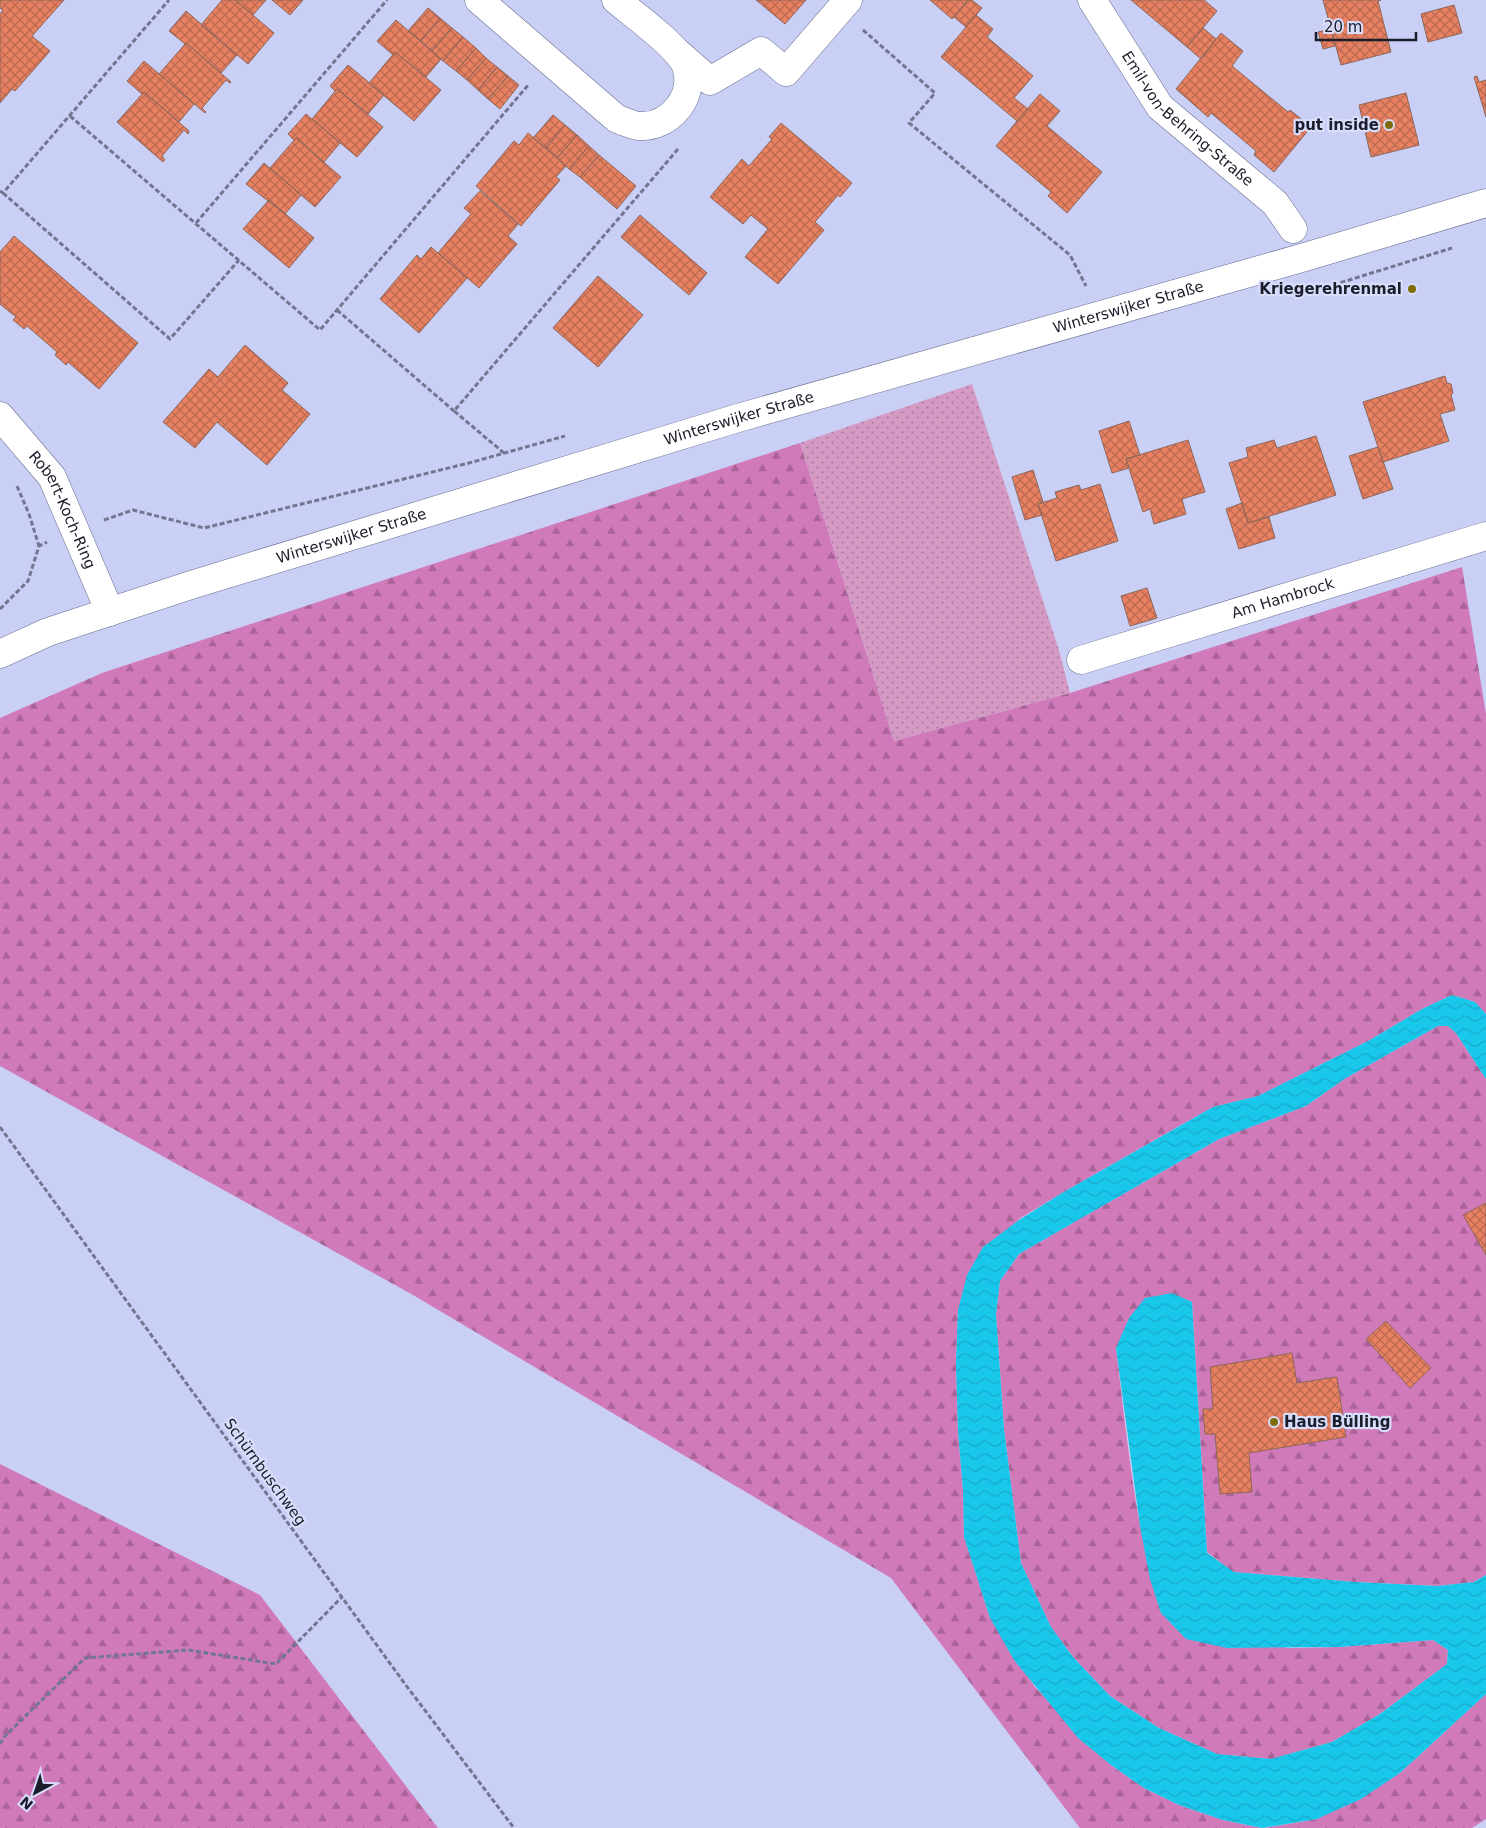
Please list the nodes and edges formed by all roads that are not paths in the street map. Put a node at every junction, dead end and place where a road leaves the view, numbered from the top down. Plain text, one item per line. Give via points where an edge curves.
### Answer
1 (479, 0) edge
2 (616, 0) edge
3 (1092, 0) edge
4 (844, 5) edge
5 (672, 48) junction
6 (1486, 203) edge
7 (1293, 229) dead end
8 (0, 416) edge
9 (1486, 536) edge
10 (110, 612) junction
11 (0, 654) edge
12 (1081, 660) dead end

1 - 5 street via 617,119 639,126 659,123 678,110 689,86 686,65
2 - 5 street
3 - 7 street, Emil-von-Behring-Straße via 1160,107 1275,203
4 - 5 street via 786,72 761,51 710,81
6 - 10 street, Winterswijker Straße via 738,418
8 - 10 street, Robert-Koch-Ring via 52,477
9 - 12 street, Am Hambrock
10 - 11 street, Winterswijker Straße via 48,632

